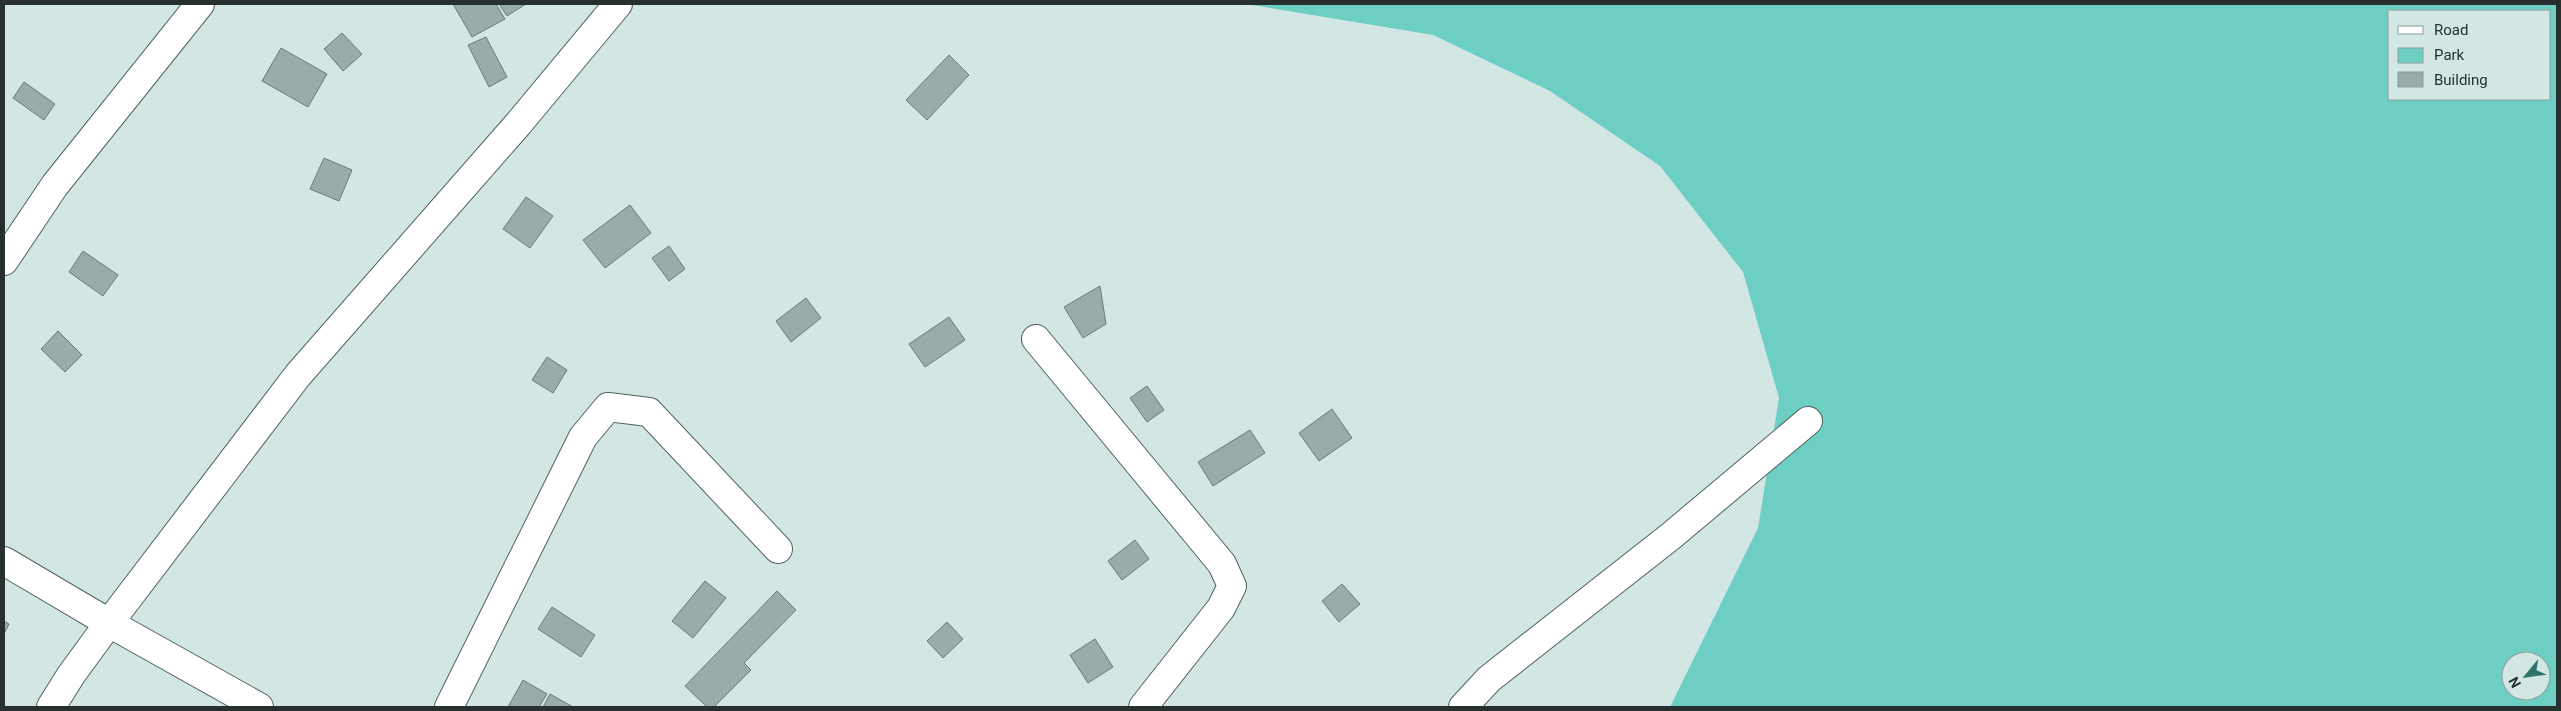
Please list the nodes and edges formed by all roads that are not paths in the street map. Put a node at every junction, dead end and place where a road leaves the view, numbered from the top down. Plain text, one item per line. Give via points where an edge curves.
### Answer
1 (200, 4) edge
2 (618, 4) edge
3 (4, 261) edge
4 (1036, 339) dead end
5 (1808, 421) dead end
6 (778, 549) dead end
7 (4, 561) edge
8 (109, 624) junction
9 (51, 707) edge
10 (259, 707) edge
11 (449, 707) edge
12 (1143, 707) edge
13 (1463, 707) edge

1 - 3 street via 55,185
2 - 8 street via 298,375
4 - 12 street via 1222,564 1232,586 1221,608
5 - 13 street via 1671,536 1489,679
6 - 11 street via 649,412 608,407 583,437
7 - 8 street
8 - 9 street
8 - 10 street

